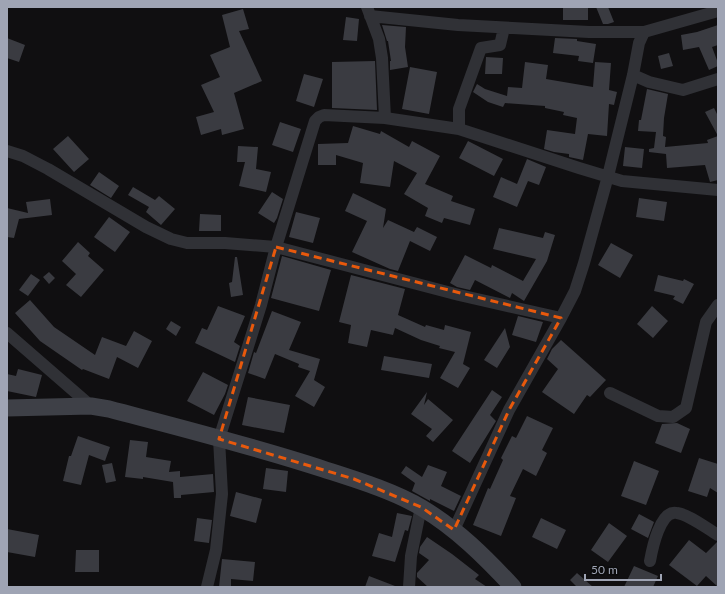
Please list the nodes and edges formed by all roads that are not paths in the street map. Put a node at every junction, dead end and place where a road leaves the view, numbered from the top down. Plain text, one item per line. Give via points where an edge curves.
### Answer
1 (718, 11) edge
2 (368, 12) edge
3 (504, 28) junction
4 (644, 32) junction
5 (633, 74) junction
6 (718, 79) edge
7 (385, 118) junction
8 (459, 129) junction
9 (7, 151) edge
10 (608, 176) junction
11 (718, 190) edge
12 (276, 247) junction
13 (718, 305) edge
14 (561, 318) junction
15 (7, 333) edge
16 (610, 393) dead end
17 (91, 406) junction
18 (7, 408) edge
19 (219, 439) junction
20 (421, 507) junction
21 (454, 530) junction
22 (718, 535) edge
23 (650, 561) dead end
24 (207, 587) edge
25 (409, 587) edge
26 (513, 587) edge

1 - 4 street
2 - 3 street via 426,23
2 - 7 street via 379,40 382,58
3 - 4 street
3 - 8 street via 500,45 481,48 459,109
4 - 5 street via 639,43
5 - 6 street via 649,82 683,90
5 - 10 street
7 - 8 street
7 - 12 street via 324,114 315,121
8 - 10 street
9 - 12 street via 48,169 171,240
10 - 11 street via 622,181
10 - 14 street via 584,263 575,290
12 - 14 street via 459,295
12 - 19 street
13 - 16 street via 706,322 686,408 673,417 658,416
14 - 21 street via 520,388
15 - 17 street
17 - 18 main road
17 - 19 main road
19 - 20 main road via 354,479
19 - 24 street via 222,494 216,550
20 - 21 main road
20 - 25 street via 411,556
21 - 26 main road via 489,561
22 - 23 street via 692,519 676,512 671,513 659,527

